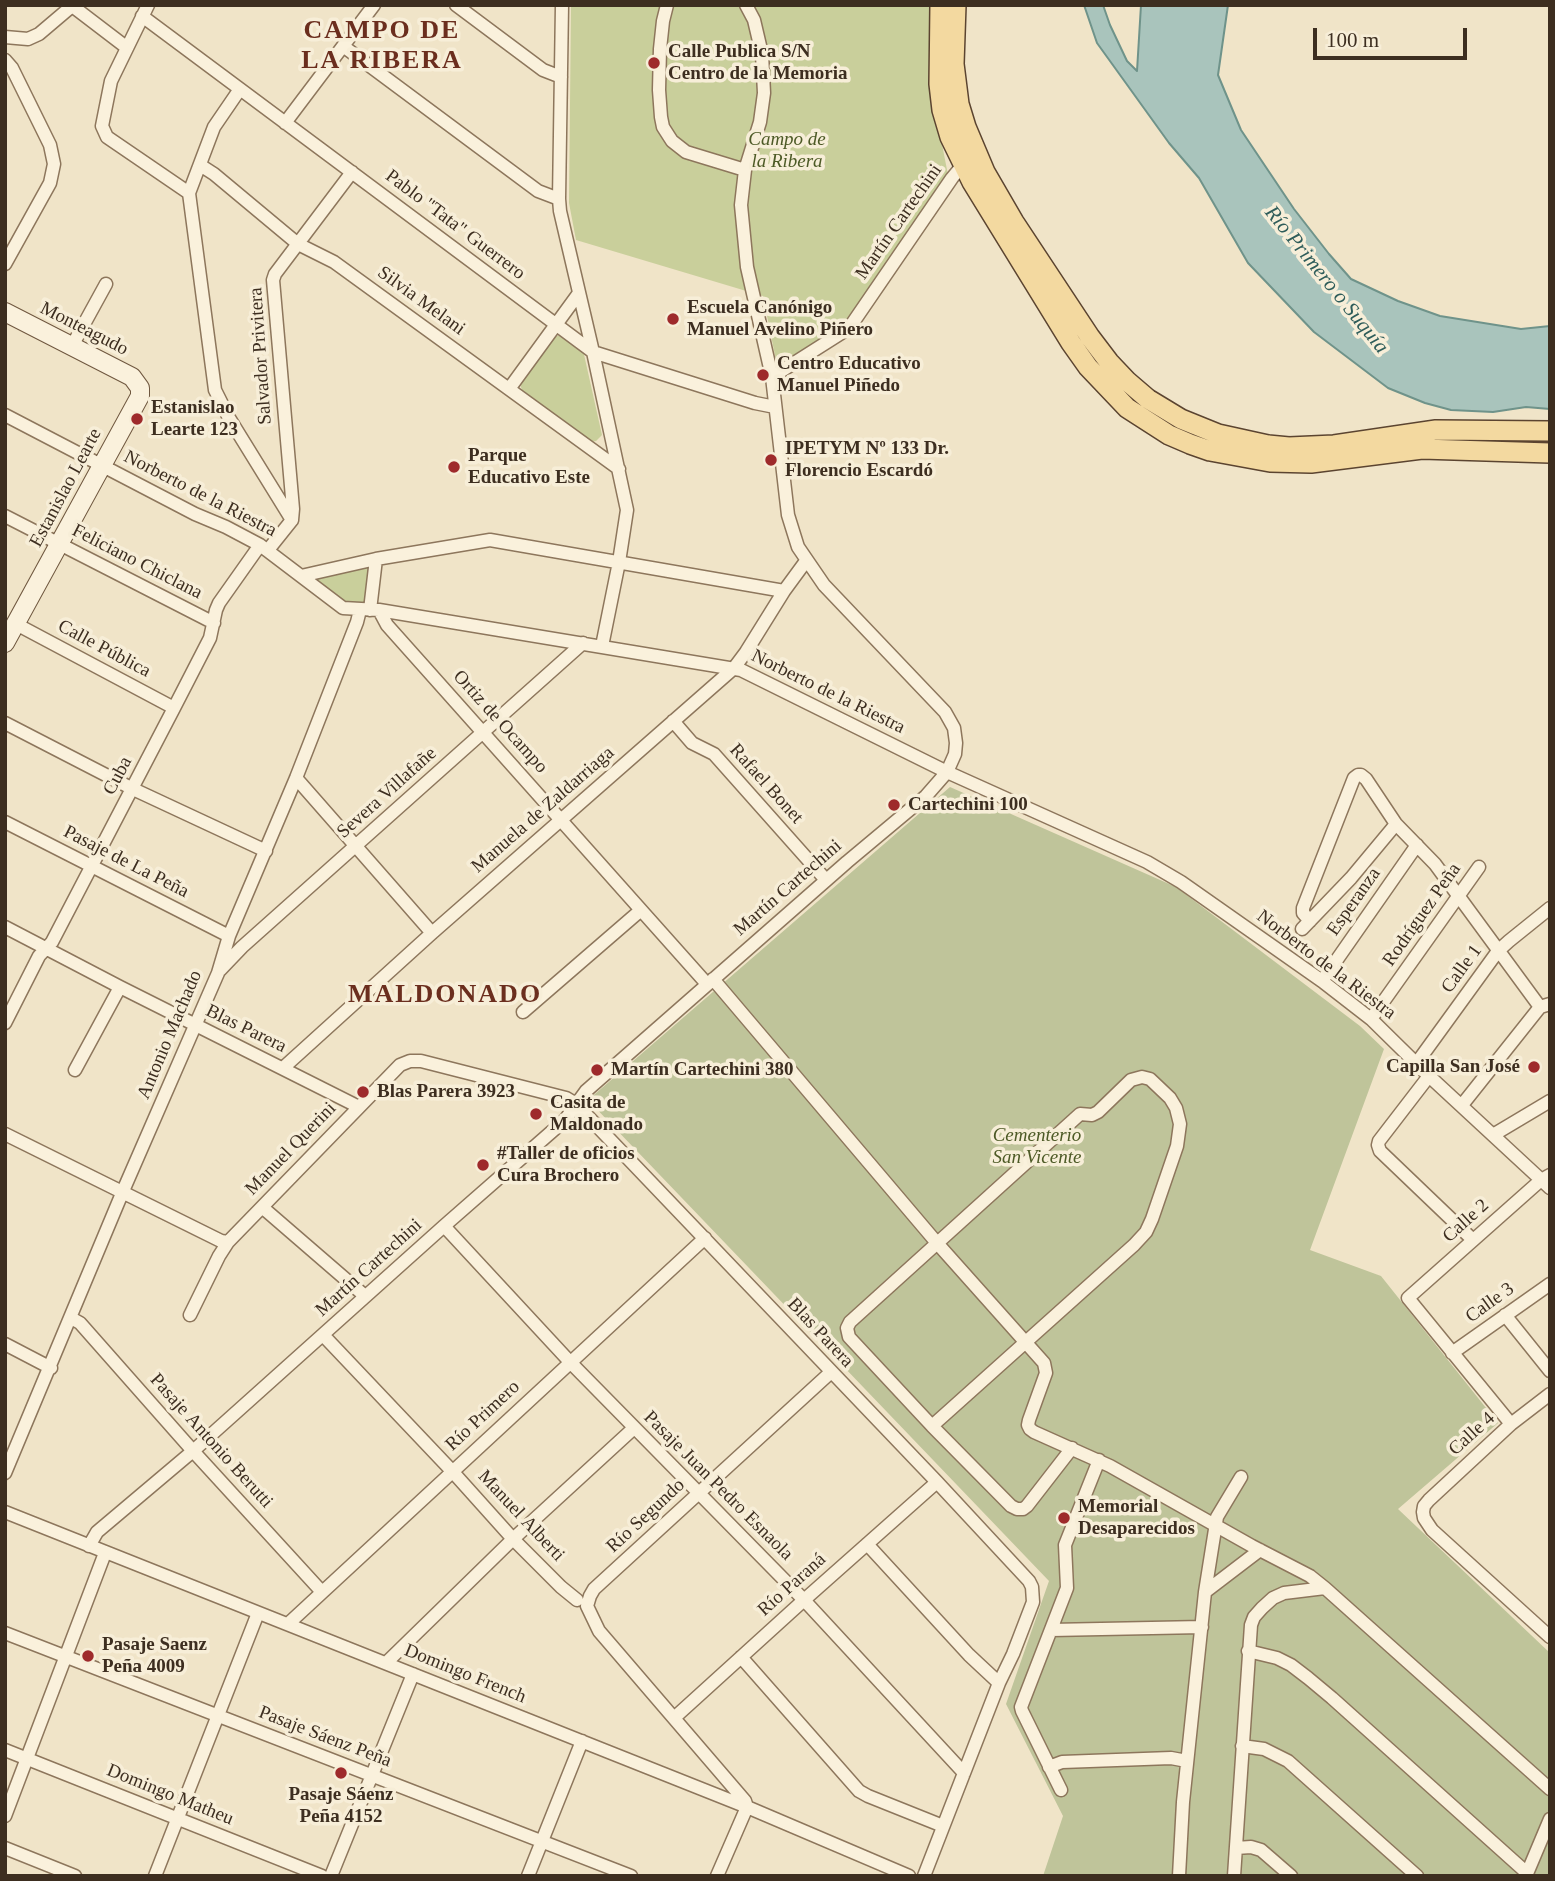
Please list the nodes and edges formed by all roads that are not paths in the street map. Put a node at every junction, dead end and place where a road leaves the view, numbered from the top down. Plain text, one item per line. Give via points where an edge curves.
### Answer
1 (373, 5) edge
2 (456, 5) edge
3 (562, 5) edge
4 (667, 5) edge
5 (746, 5) edge
6 (940, 5) edge
7 (956, 5) edge
8 (72, 6) edge
9 (145, 11) edge
10 (5, 37) edge
11 (126, 47) junction
12 (343, 47) junction
13 (5, 60) edge
14 (561, 77) junction
15 (240, 89) junction
16 (285, 123) junction
17 (969, 159) junction
18 (200, 165) junction
19 (745, 170) junction
20 (352, 172) junction
21 (190, 193) junction
22 (559, 199) junction
23 (299, 244) junction
24 (5, 264) edge
25 (106, 284) dead end
26 (579, 293) junction
27 (5, 312) edge
28 (556, 325) junction
29 (72, 346) junction
30 (593, 352) junction
31 (772, 377) junction
32 (140, 388) joint
33 (509, 389) junction
34 (775, 407) junction
35 (5, 415) edge
36 (1550, 430) edge
37 (1550, 453) edge
38 (102, 465) junction
39 (619, 469) junction
40 (5, 516) edge
41 (292, 520) junction
42 (60, 544) junction
43 (264, 548) junction
44 (376, 559) junction
45 (806, 561) junction
46 (619, 562) junction
47 (301, 576) junction
48 (784, 591) junction
49 (370, 610) junction
50 (214, 623) junction
51 (16, 624) junction
52 (5, 643) edge
53 (583, 643) junction
54 (602, 646) junction
55 (734, 668) junction
56 (174, 708) junction
57 (673, 721) junction
58 (5, 723) edge
59 (484, 732) junction
60 (947, 772) junction
61 (296, 778) junction
62 (133, 789) junction
63 (562, 820) junction
64 (5, 822) edge
65 (1396, 824) junction
66 (1417, 845) junction
67 (355, 846) junction
68 (266, 851) junction
69 (92, 866) junction
70 (1479, 867) dead end
71 (826, 880) junction
72 (1458, 897) junction
73 (1550, 908) edge
74 (641, 910) junction
75 (5, 927) edge
76 (432, 933) junction
77 (229, 936) junction
78 (47, 948) junction
79 (1499, 951) junction
80 (218, 974) junction
81 (1322, 981) junction
82 (710, 982) junction
83 (120, 988) junction
84 (1545, 1006) edge
85 (523, 1012) dead end
86 (1371, 1019) junction
87 (5, 1023) edge
88 (195, 1025) junction
89 (1416, 1064) junction
90 (283, 1068) junction
91 (75, 1070) dead end
92 (1429, 1076) junction
93 (1550, 1101) edge
94 (576, 1104) junction
95 (1462, 1105) junction
96 (359, 1107) junction
97 (5, 1133) edge
98 (1493, 1135) junction
99 (1547, 1181) edge
100 (123, 1191) junction
101 (262, 1207) junction
102 (443, 1226) junction
103 (705, 1238) junction
104 (1473, 1240) junction
105 (228, 1242) junction
106 (937, 1243) junction
107 (1550, 1284) edge
108 (365, 1296) junction
109 (190, 1315) dead end
110 (1505, 1315) junction
111 (71, 1318) junction
112 (323, 1335) junction
113 (1026, 1341) junction
114 (5, 1344) edge
115 (1452, 1353) junction
116 (570, 1362) junction
117 (51, 1368) junction
118 (1550, 1371) edge
119 (830, 1373) junction
120 (1550, 1394) edge
121 (1511, 1424) junction
122 (932, 1426) junction
123 (634, 1428) junction
124 (1072, 1448) junction
125 (192, 1451) junction
126 (1099, 1460) junction
127 (452, 1471) junction
128 (5, 1473) edge
129 (1241, 1477) dead end
130 (937, 1482) junction
131 (699, 1493) junction
132 (5, 1512) edge
133 (1215, 1525) junction
134 (513, 1539) junction
135 (867, 1544) junction
136 (89, 1546) junction
137 (1260, 1550) junction
138 (106, 1553) junction
139 (1325, 1588) junction
140 (322, 1592) junction
141 (1205, 1592) junction
142 (804, 1600) junction
143 (582, 1603) junction
144 (258, 1613) junction
145 (288, 1624) junction
146 (1202, 1627) junction
147 (1051, 1630) junction
148 (5, 1633) edge
149 (1550, 1637) edge
150 (1248, 1651) junction
151 (741, 1657) junction
152 (66, 1658) junction
153 (386, 1663) junction
154 (413, 1674) junction
155 (999, 1683) junction
156 (218, 1716) junction
157 (674, 1718) junction
158 (582, 1741) junction
159 (1242, 1746) junction
160 (5, 1750) edge
161 (27, 1758) junction
162 (1187, 1761) junction
163 (1049, 1767) junction
164 (964, 1773) junction
165 (372, 1777) junction
166 (1550, 1789) edge
167 (1061, 1790) dead end
168 (747, 1807) junction
169 (5, 1816) edge
170 (177, 1819) junction
171 (1550, 1819) edge
172 (943, 1826) junction
173 (542, 1841) junction
174 (5, 1848) edge
175 (1236, 1848) junction
176 (886, 1872) edge
177 (1527, 1875) edge
178 (75, 1876) edge
179 (155, 1876) edge
180 (322, 1876) edge
181 (331, 1876) edge
182 (528, 1876) edge
183 (631, 1876) edge
184 (717, 1876) edge
185 (909, 1876) edge
186 (924, 1876) edge
187 (1179, 1876) edge
188 (1234, 1876) edge
189 (1291, 1876) edge
190 (1417, 1876) edge

1 - 12 street
2 - 14 street via 544,70
3 - 14 street
4 - 19 street via 660,49 663,127 685,152
5 - 19 street via 762,54 764,93
6 - 17 main road via 942,110 950,137
7 - 17 main road via 954,64
8 - 10 street via 39,34 28,39
8 - 11 street
9 - 11 street
9 - 15 street, Pablo "Tata" Guerrero
11 - 21 street via 108,92 103,130
12 - 16 street
12 - 22 street via 538,191
13 - 24 street via 50,145 54,164 50,183
14 - 22 street
15 - 16 street, Pablo "Tata" Guerrero
15 - 18 street via 218,118
16 - 20 street, Pablo "Tata" Guerrero
17 - 31 street, Martín Cartechini via 852,324
17 - 36 main road via 1109,362 1148,399 1181,419 1218,434 1289,447 1436,430
17 - 37 main road via 1041,296 1088,367 1127,408 1169,435 1210,451 1288,464 1422,449
18 - 21 street
18 - 23 street, Silvia Melani
19 - 31 street via 741,205 747,267
20 - 23 street, Salvador Privitera
20 - 28 street, Pablo "Tata" Guerrero
21 - 41 street via 215,390
22 - 26 street
23 - 33 street, Silvia Melani via 334,262
23 - 41 street, Salvador Privitera via 273,280
25 - 29 street
26 - 28 street
26 - 30 street
27 - 29 street, Monteagudo
28 - 30 street, Pablo "Tata" Guerrero
28 - 33 street
29 - 32 street, Monteagudo via 132,377
30 - 34 street, Pablo "Tata" Guerrero
30 - 39 street
31 - 34 street, Martín Cartechini
32 - 38 street, Estanislao Learte via 140,396
33 - 39 street, Silvia Melani
34 - 45 street, Martín Cartechini via 788,515
35 - 38 street, Norberto de la Riestra
38 - 42 street, Estanislao Learte
38 - 43 street, Norberto de la Riestra
39 - 46 street via 627,510
40 - 42 street, Feliciano Chiclana
41 - 43 street, Cuba
42 - 50 street, Feliciano Chiclana
42 - 51 street, Estanislao Learte
43 - 47 street, Norberto de la Riestra
43 - 50 street, Cuba via 219,603
44 - 46 street via 490,540
44 - 47 street
44 - 49 street, Antonio Machado
45 - 48 street, Manuela de Zaldarriaga
45 - 60 street, Martín Cartechini via 945,712 956,743
46 - 48 street
46 - 54 street
47 - 49 street, Norberto de la Riestra via 343,608
48 - 55 street, Manuela de Zaldarriaga
49 - 53 street, Norberto de la Riestra
49 - 59 street, Ortiz de Ocampo
49 - 61 street, Antonio Machado via 357,622
50 - 56 street, Cuba
51 - 52 street, Estanislao Learte
51 - 56 street, Calle Pública
53 - 54 street, Norberto de la Riestra
53 - 59 street, Severa Villafañe
54 - 55 street, Norberto de la Riestra
55 - 57 street, Manuela de Zaldarriaga
55 - 60 street, Norberto de la Riestra
56 - 62 street, Cuba
57 - 63 street, Manuela de Zaldarriaga
57 - 71 street, Rafael Bonet via 692,743 714,754
58 - 62 street
59 - 63 street, Ortiz de Ocampo
59 - 67 street, Severa Villafañe
60 - 71 street, Martín Cartechini via 926,796
60 - 81 street, Norberto de la Riestra via 1165,872
61 - 67 street
61 - 68 street, Antonio Machado
62 - 68 street
62 - 69 street, Cuba
63 - 74 street, Ortiz de Ocampo
63 - 76 street, Manuela de Zaldarriaga
64 - 69 street, Pasaje de La Peña
65 - 65 street via 1366,779 1357,775 1303,908 1306,925
65 - 66 street
66 - 72 street
66 - 81 street, Esperanza
67 - 76 street
67 - 80 street, Severa Villafañe
68 - 77 street, Antonio Machado
69 - 77 street, Pasaje de La Peña
69 - 78 street, Cuba
70 - 72 street, Rodríguez Peña
71 - 82 street, Martín Cartechini
72 - 79 street
72 - 86 street, Rodríguez Peña
73 - 79 street, Calle 1
74 - 82 street, Ortiz de Ocampo
74 - 85 street
75 - 78 street, Blas Parera
76 - 90 street, Manuela de Zaldarriaga
77 - 80 street, Antonio Machado
78 - 83 street, Blas Parera
78 - 87 street, Cuba
79 - 84 street
79 - 89 street, Calle 1
80 - 88 street, Antonio Machado
81 - 86 street, Norberto de la Riestra
82 - 94 street, Martín Cartechini
82 - 106 street, Ortiz de Ocampo
83 - 88 street, Blas Parera
83 - 91 street
84 - 95 street
86 - 89 street, Norberto de la Riestra
88 - 90 street, Blas Parera
88 - 100 street, Antonio Machado
89 - 92 street, Norberto de la Riestra
90 - 96 street, Blas Parera
92 - 95 street, Norberto de la Riestra
92 - 104 street via 1378,1145
93 - 98 street
94 - 96 street, Manuel Querini via 410,1061 400,1065
94 - 102 street, Martín Cartechini via 565,1121
94 - 103 street, Blas Parera
95 - 98 street, Norberto de la Riestra
96 - 101 street, Manuel Querini
97 - 100 street
98 - 99 street, Norberto de la Riestra
99 - 104 street, Calle 2
100 - 105 street
100 - 111 street, Antonio Machado
101 - 105 street, Manuel Querini
101 - 108 street
102 - 108 street, Martín Cartechini
102 - 116 street, Pasaje Juan Pedro Esnaola
103 - 116 street, Río Primero
103 - 119 street, Blas Parera
104 - 115 street, Calle 2 via 1408,1298
105 - 109 street, Manuel Querini
106 - 113 street, Ortiz de Ocampo
106 - 113 street via 1080,1114 1092,1115 1131,1080 1150,1079 1170,1098 1179,1118 1180,1136 1146,1232
106 - 122 street via 850,1322 847,1333
107 - 110 street, Calle 3
108 - 112 street, Martín Cartechini
110 - 115 street, Calle 3
110 - 118 street
111 - 117 street, Antonio Machado
111 - 125 street, Pasaje Antonio Berutti
112 - 125 street, Martín Cartechini
112 - 127 street, Manuel Alberti
113 - 122 street
113 - 124 street, Ortiz de Ocampo via 1046,1368 1028,1425
114 - 117 street
115 - 121 street
116 - 123 street, Pasaje Juan Pedro Esnaola
116 - 127 street, Río Primero
117 - 128 street, Antonio Machado
119 - 130 street, Blas Parera
119 - 131 street, Río Segundo
120 - 121 street, Calle 4
121 - 149 street, Calle 4 via 1424,1506 1424,1518
122 - 124 street via 1011,1506 1023,1509
123 - 131 street, Pasaje Juan Pedro Esnaola
123 - 134 street
124 - 126 street
125 - 136 street, Martín Cartechini via 97,1532
125 - 140 street, Pasaje Antonio Berutti
126 - 133 street
126 - 147 street via 1065,1545 1068,1583
127 - 134 street, Manuel Alberti
127 - 140 street, Río Primero
129 - 133 street
130 - 135 street, Río Paraná
130 - 155 street, Blas Parera via 1029,1581 1033,1591 1033,1602
131 - 142 street, Pasaje Juan Pedro Esnaola
131 - 143 street, Río Segundo
132 - 136 street, Domingo French
133 - 137 street
133 - 141 street
134 - 143 street, Manuel Alberti
134 - 153 street
135 - 142 street, Río Paraná
135 - 155 street
136 - 138 street, Domingo French
137 - 139 street
137 - 141 street
138 - 144 street, Domingo French
138 - 152 street
139 - 150 street via 1273,1598 1252,1621
139 - 166 street
140 - 145 street, Río Primero
141 - 146 street
142 - 151 street, Río Paraná
142 - 164 street, Pasaje Juan Pedro Esnaola
143 - 157 street, Manuel Alberti via 598,1631
144 - 145 street, Domingo French
144 - 156 street
145 - 153 street, Domingo French
146 - 147 street
146 - 162 street
147 - 163 street via 1021,1707
148 - 152 street, Pasaje Sáenz Peña
150 - 159 street
150 - 177 street via 1285,1661 1308,1678
151 - 157 street, Río Paraná
151 - 172 street via 859,1791
152 - 156 street, Pasaje Sáenz Peña
152 - 161 street
153 - 154 street, Domingo French
154 - 158 street, Domingo French
154 - 165 street
155 - 164 street
156 - 165 street, Pasaje Sáenz Peña
156 - 170 street
157 - 168 street, Manuel Alberti
158 - 168 street, Domingo French
158 - 173 street
159 - 175 street
159 - 190 street via 1264,1749 1288,1761
160 - 161 street, Domingo Matheu
161 - 169 street
161 - 170 street, Domingo Matheu
162 - 163 street via 1103,1760
162 - 187 street
163 - 167 street
164 - 172 street
165 - 173 street, Pasaje Sáenz Peña
165 - 181 street
168 - 176 street, Domingo French
168 - 184 street
170 - 179 street
170 - 180 street, Domingo Matheu
171 - 177 street
172 - 186 street
173 - 182 street
173 - 183 street, Pasaje Sáenz Peña
174 - 178 street
175 - 188 street
175 - 189 street via 1261,1850
176 - 185 street, Domingo French

